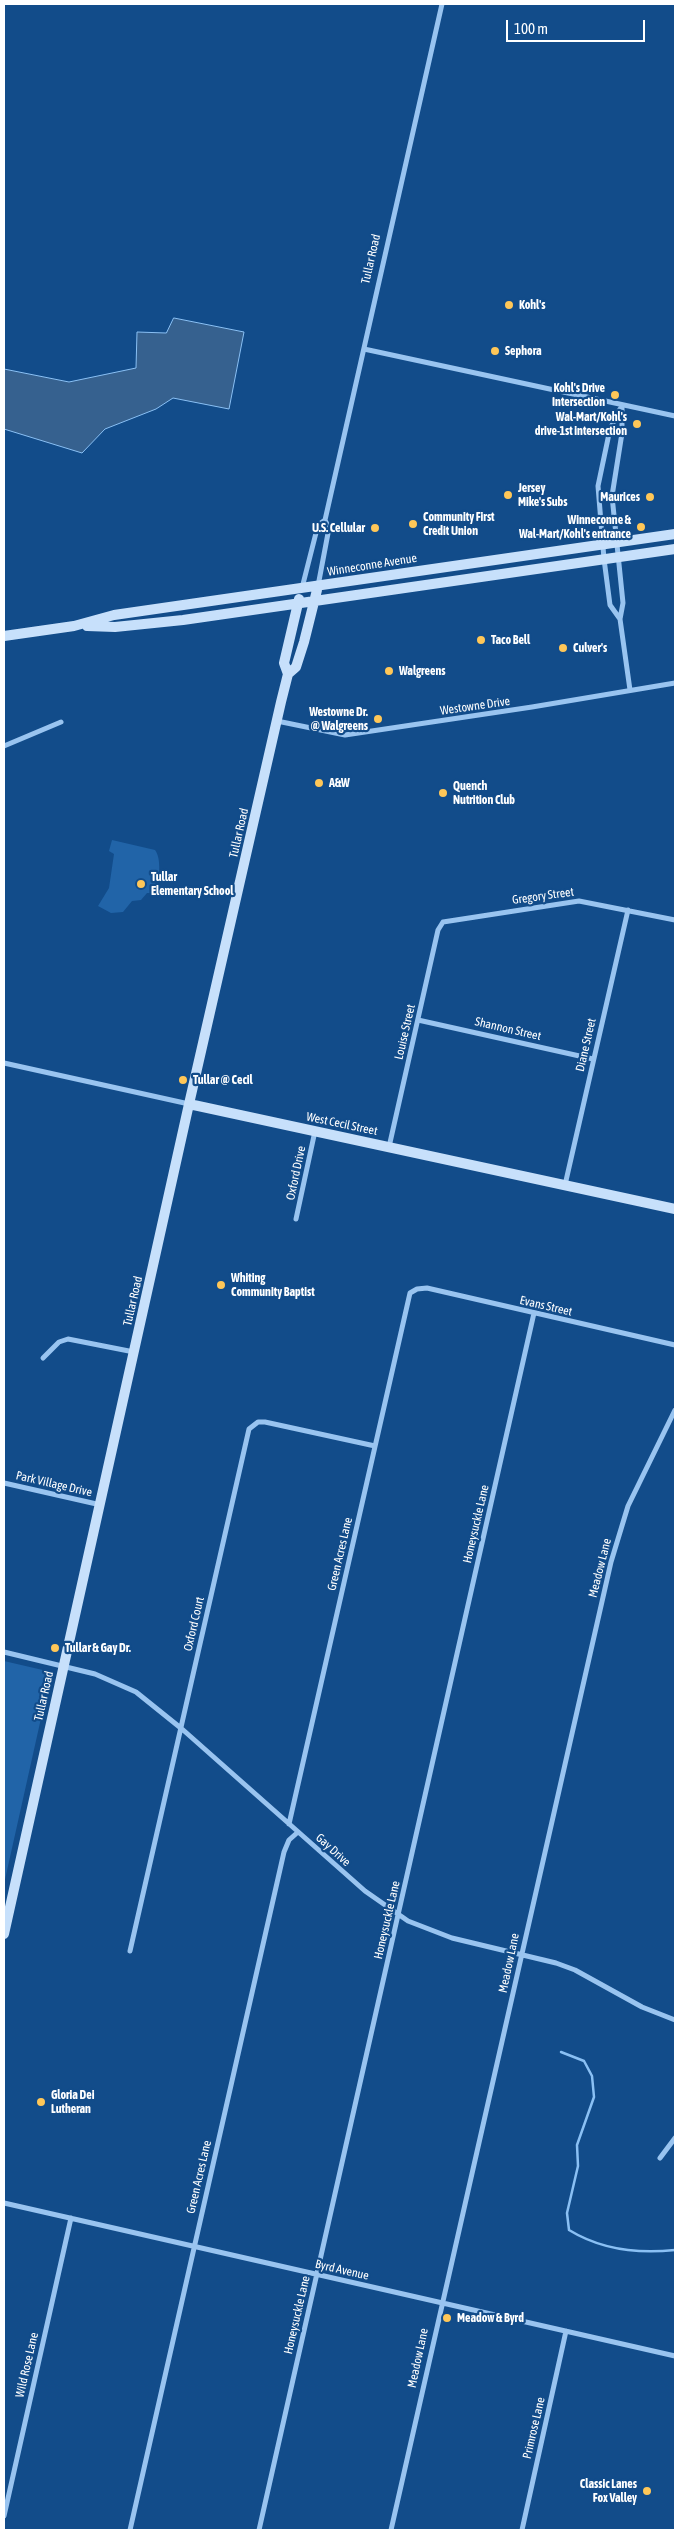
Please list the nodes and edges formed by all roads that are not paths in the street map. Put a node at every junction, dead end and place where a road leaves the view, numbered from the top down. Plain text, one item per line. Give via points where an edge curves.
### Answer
1 (442, 4) edge
2 (364, 349) junction
3 (622, 405) junction
4 (675, 416) edge
5 (325, 520) junction
6 (675, 534) edge
7 (617, 542) junction
8 (602, 544) junction
9 (675, 550) edge
10 (619, 557) junction
11 (604, 559) junction
12 (318, 586) junction
13 (302, 588) junction
14 (314, 602) junction
15 (298, 604) junction
16 (620, 618) junction
17 (74, 626) junction
18 (4, 636) edge
19 (288, 674) junction
20 (675, 682) edge
21 (630, 690) junction
22 (277, 721) junction
23 (60, 722) dead end
24 (4, 746) edge
25 (628, 910) junction
26 (675, 920) edge
27 (443, 922) joint
28 (418, 1020) junction
29 (593, 1058) junction
30 (4, 1063) edge
31 (189, 1104) junction
32 (315, 1131) junction
33 (389, 1147) junction
34 (565, 1185) junction
35 (675, 1209) edge
36 (296, 1219) dead end
37 (414, 1290) joint
38 (534, 1313) junction
39 (675, 1345) edge
40 (134, 1352) junction
41 (43, 1358) dead end
42 (675, 1410) edge
43 (375, 1446) junction
44 (4, 1483) edge
45 (101, 1505) junction
46 (4, 1652) edge
47 (63, 1667) junction
48 (182, 1729) junction
49 (288, 1824) junction
50 (298, 1832) junction
51 (398, 1916) junction
52 (4, 1934) edge
53 (130, 1951) dead end
54 (521, 1953) junction
55 (675, 2020) edge
56 (675, 2138) edge
57 (660, 2158) dead end
58 (4, 2203) edge
59 (71, 2218) junction
60 (194, 2245) junction
61 (317, 2274) junction
62 (441, 2303) junction
63 (566, 2331) junction
64 (675, 2356) edge
65 (4, 2516) edge
66 (130, 2530) edge
67 (259, 2530) edge
68 (391, 2530) edge
69 (522, 2530) edge

1 - 2 street, Tullar Road
2 - 3 street
2 - 5 street, Tullar Road
3 - 4 street
3 - 7 street via 622,432 612,496
3 - 8 street via 610,429 598,486
5 - 12 street, Tullar Road via 329,528
5 - 13 street, Tullar Road via 318,526
6 - 7 main road, Winneconne Avenue
7 - 8 main road, Winneconne Avenue
7 - 10 street
8 - 11 street
8 - 12 main road, Winneconne Avenue
9 - 10 main road, Winneconne Avenue
10 - 11 main road, Winneconne Avenue
10 - 16 street via 623,603
11 - 14 main road, Winneconne Avenue
11 - 16 street via 610,605
12 - 13 main road, Winneconne Avenue
12 - 14 main road, Tullar Road
13 - 15 main road, Tullar Road
13 - 17 main road, Winneconne Avenue via 114,615
14 - 15 main road, Winneconne Avenue
14 - 19 main road, Tullar Road via 296,667
15 - 17 main road, Winneconne Avenue via 115,627
15 - 19 main road, Tullar Road via 284,663
16 - 21 street
17 - 18 main road, Winneconne Avenue
19 - 22 main road, Tullar Road
20 - 21 street, Westowne Drive
21 - 22 street, Westowne Drive via 345,735
22 - 31 main road, Tullar Road
23 - 24 street
25 - 26 street, Gregory Street
25 - 27 street, Gregory Street via 572,901
25 - 29 street, Diane Street
27 - 28 street, Louise Street via 438,930
28 - 29 street, Shannon Street
28 - 33 street, Louise Street
29 - 34 street, Diane Street
30 - 31 street, West Cecil Street
31 - 32 main road, West Cecil Street
31 - 40 main road, Tullar Road
32 - 33 main road, West Cecil Street
32 - 36 street, Oxford Drive
33 - 34 main road, West Cecil Street
34 - 35 main road, West Cecil Street
37 - 38 street, Evans Street via 427,1288
37 - 43 street, Green Acres Lane via 408,1300
38 - 39 street, Evans Street
38 - 51 street, Honeysuckle Lane
40 - 41 street via 68,1339 59,1342
40 - 45 main road, Tullar Road
42 - 54 street, Meadow Lane via 628,1506 616,1540
43 - 48 street, Oxford Court via 265,1422 250,1426
43 - 49 street, Green Acres Lane
44 - 45 street, Park Village Drive
45 - 47 main road, Tullar Road
46 - 47 street, Gay Drive
47 - 48 street, Gay Drive via 122,1684 149,1701
47 - 52 main road, Tullar Road
48 - 49 street, Gay Drive
48 - 53 street, Oxford Court
49 - 50 street, Gay Drive
50 - 51 street, Gay Drive
50 - 60 street, Green Acres Lane via 289,1840 284,1852
51 - 54 street, Gay Drive via 433,1932
51 - 61 street, Honeysuckle Lane
54 - 55 street, Gay Drive via 575,1970 642,2007
54 - 62 street, Meadow Lane
56 - 57 street
58 - 59 street, Byrd Avenue
59 - 60 street, Byrd Avenue
59 - 65 street, Wild Rose Lane
60 - 61 street, Byrd Avenue
60 - 66 street, Green Acres Lane
61 - 62 street, Byrd Avenue
61 - 67 street, Honeysuckle Lane
62 - 63 street, Byrd Avenue
62 - 68 street, Meadow Lane
63 - 64 street, Byrd Avenue
63 - 69 street, Primrose Lane

